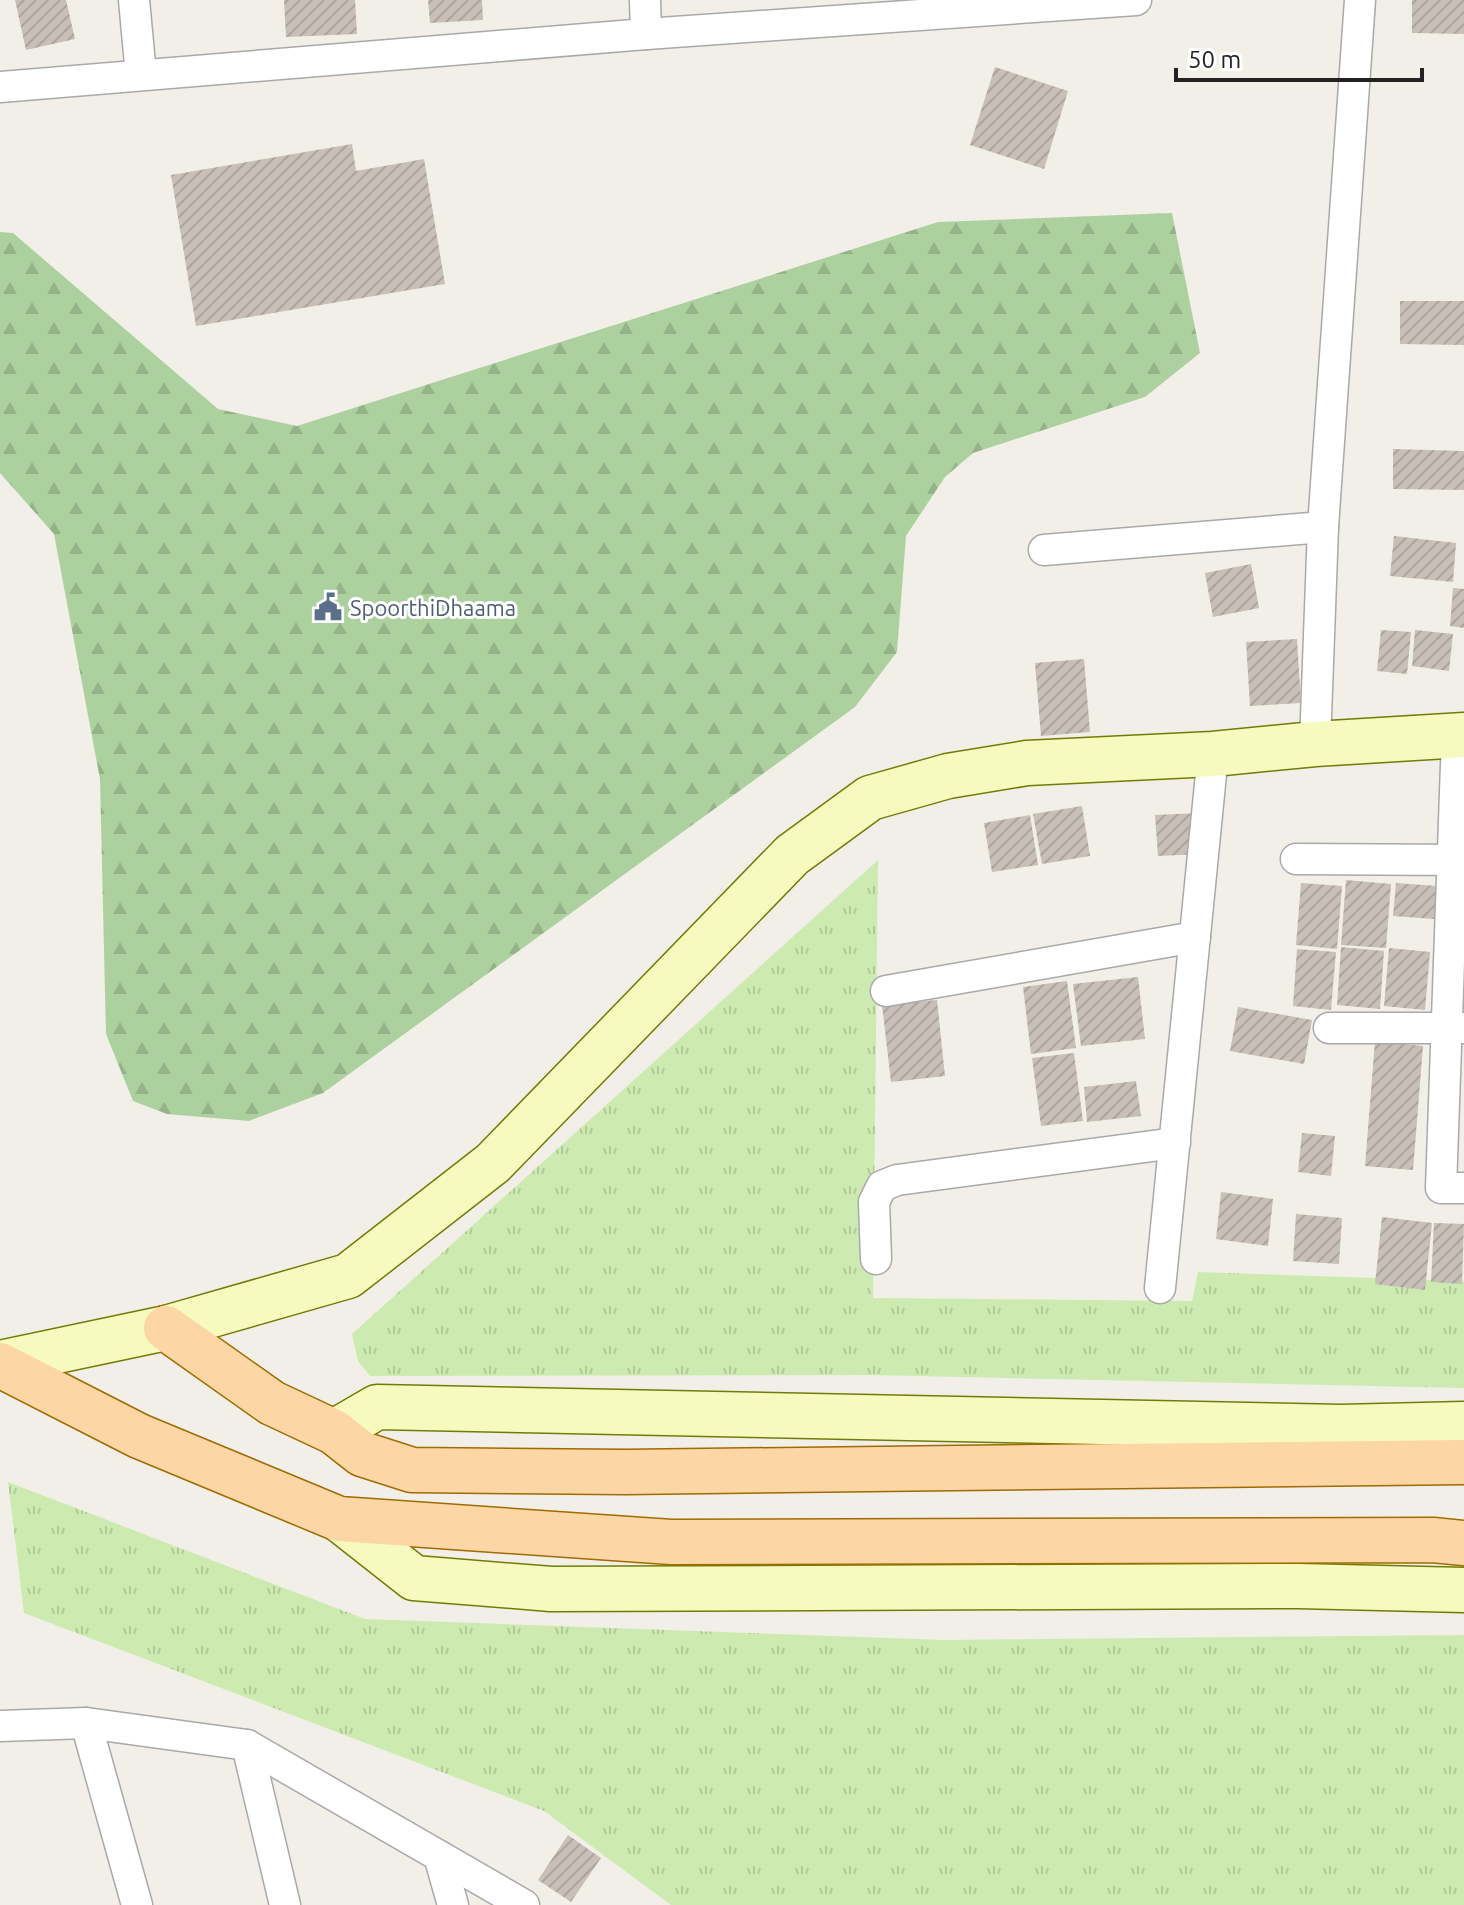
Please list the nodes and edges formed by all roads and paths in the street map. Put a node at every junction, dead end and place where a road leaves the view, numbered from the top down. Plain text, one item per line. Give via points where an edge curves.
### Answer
1 (134, 0) edge
2 (645, 0) edge
3 (1136, 0) edge
4 (1360, 0) edge
5 (854, 10) edge
6 (646, 34) junction
7 (141, 75) junction
8 (0, 87) edge
9 (1323, 527) junction
10 (1044, 550) dead end
11 (1461, 736) edge
12 (1315, 744) junction
13 (1213, 754) junction
14 (1296, 859) dead end
15 (1458, 860) edge
16 (1195, 937) junction
17 (886, 991) dead end
18 (1329, 1028) dead end
19 (1455, 1028) edge
20 (1175, 1143) junction
21 (1464, 1188) edge
22 (876, 1259) dead end
23 (1160, 1288) dead end
24 (166, 1328) junction
25 (0, 1364) edge
26 (1464, 1424) edge
27 (334, 1432) junction
28 (1464, 1462) edge
29 (339, 1519) junction
30 (1464, 1543) edge
31 (1464, 1590) edge
32 (86, 1723) junction
33 (0, 1726) edge
34 (247, 1745) junction
35 (439, 1856) junction
36 (137, 1905) edge
37 (285, 1905) edge
38 (453, 1905) edge
39 (524, 1905) edge

1 - 7 street
2 - 6 street
3 - 5 street
4 - 9 street
5 - 6 street
6 - 7 street
7 - 8 street
9 - 10 street
9 - 12 street
11 - 12 street
11 - 15 street
12 - 13 street
13 - 16 street
13 - 24 street via 1027,763 948,776 870,798 792,855 493,1163 348,1276
14 - 15 street
15 - 19 street
16 - 17 street
16 - 20 street
18 - 19 street
19 - 21 street via 1441,1188
20 - 22 street via 897,1180 882,1186 874,1202
20 - 23 street
24 - 25 street
24 - 27 main road via 272,1403
25 - 29 main road via 139,1436
26 - 27 street via 1325,1427 377,1407
27 - 28 main road via 362,1454 412,1470
29 - 30 main road via 671,1542
29 - 31 street via 414,1578 551,1589
32 - 33 street
32 - 34 street
32 - 36 street
34 - 35 street
34 - 37 street
35 - 38 street
35 - 39 street

